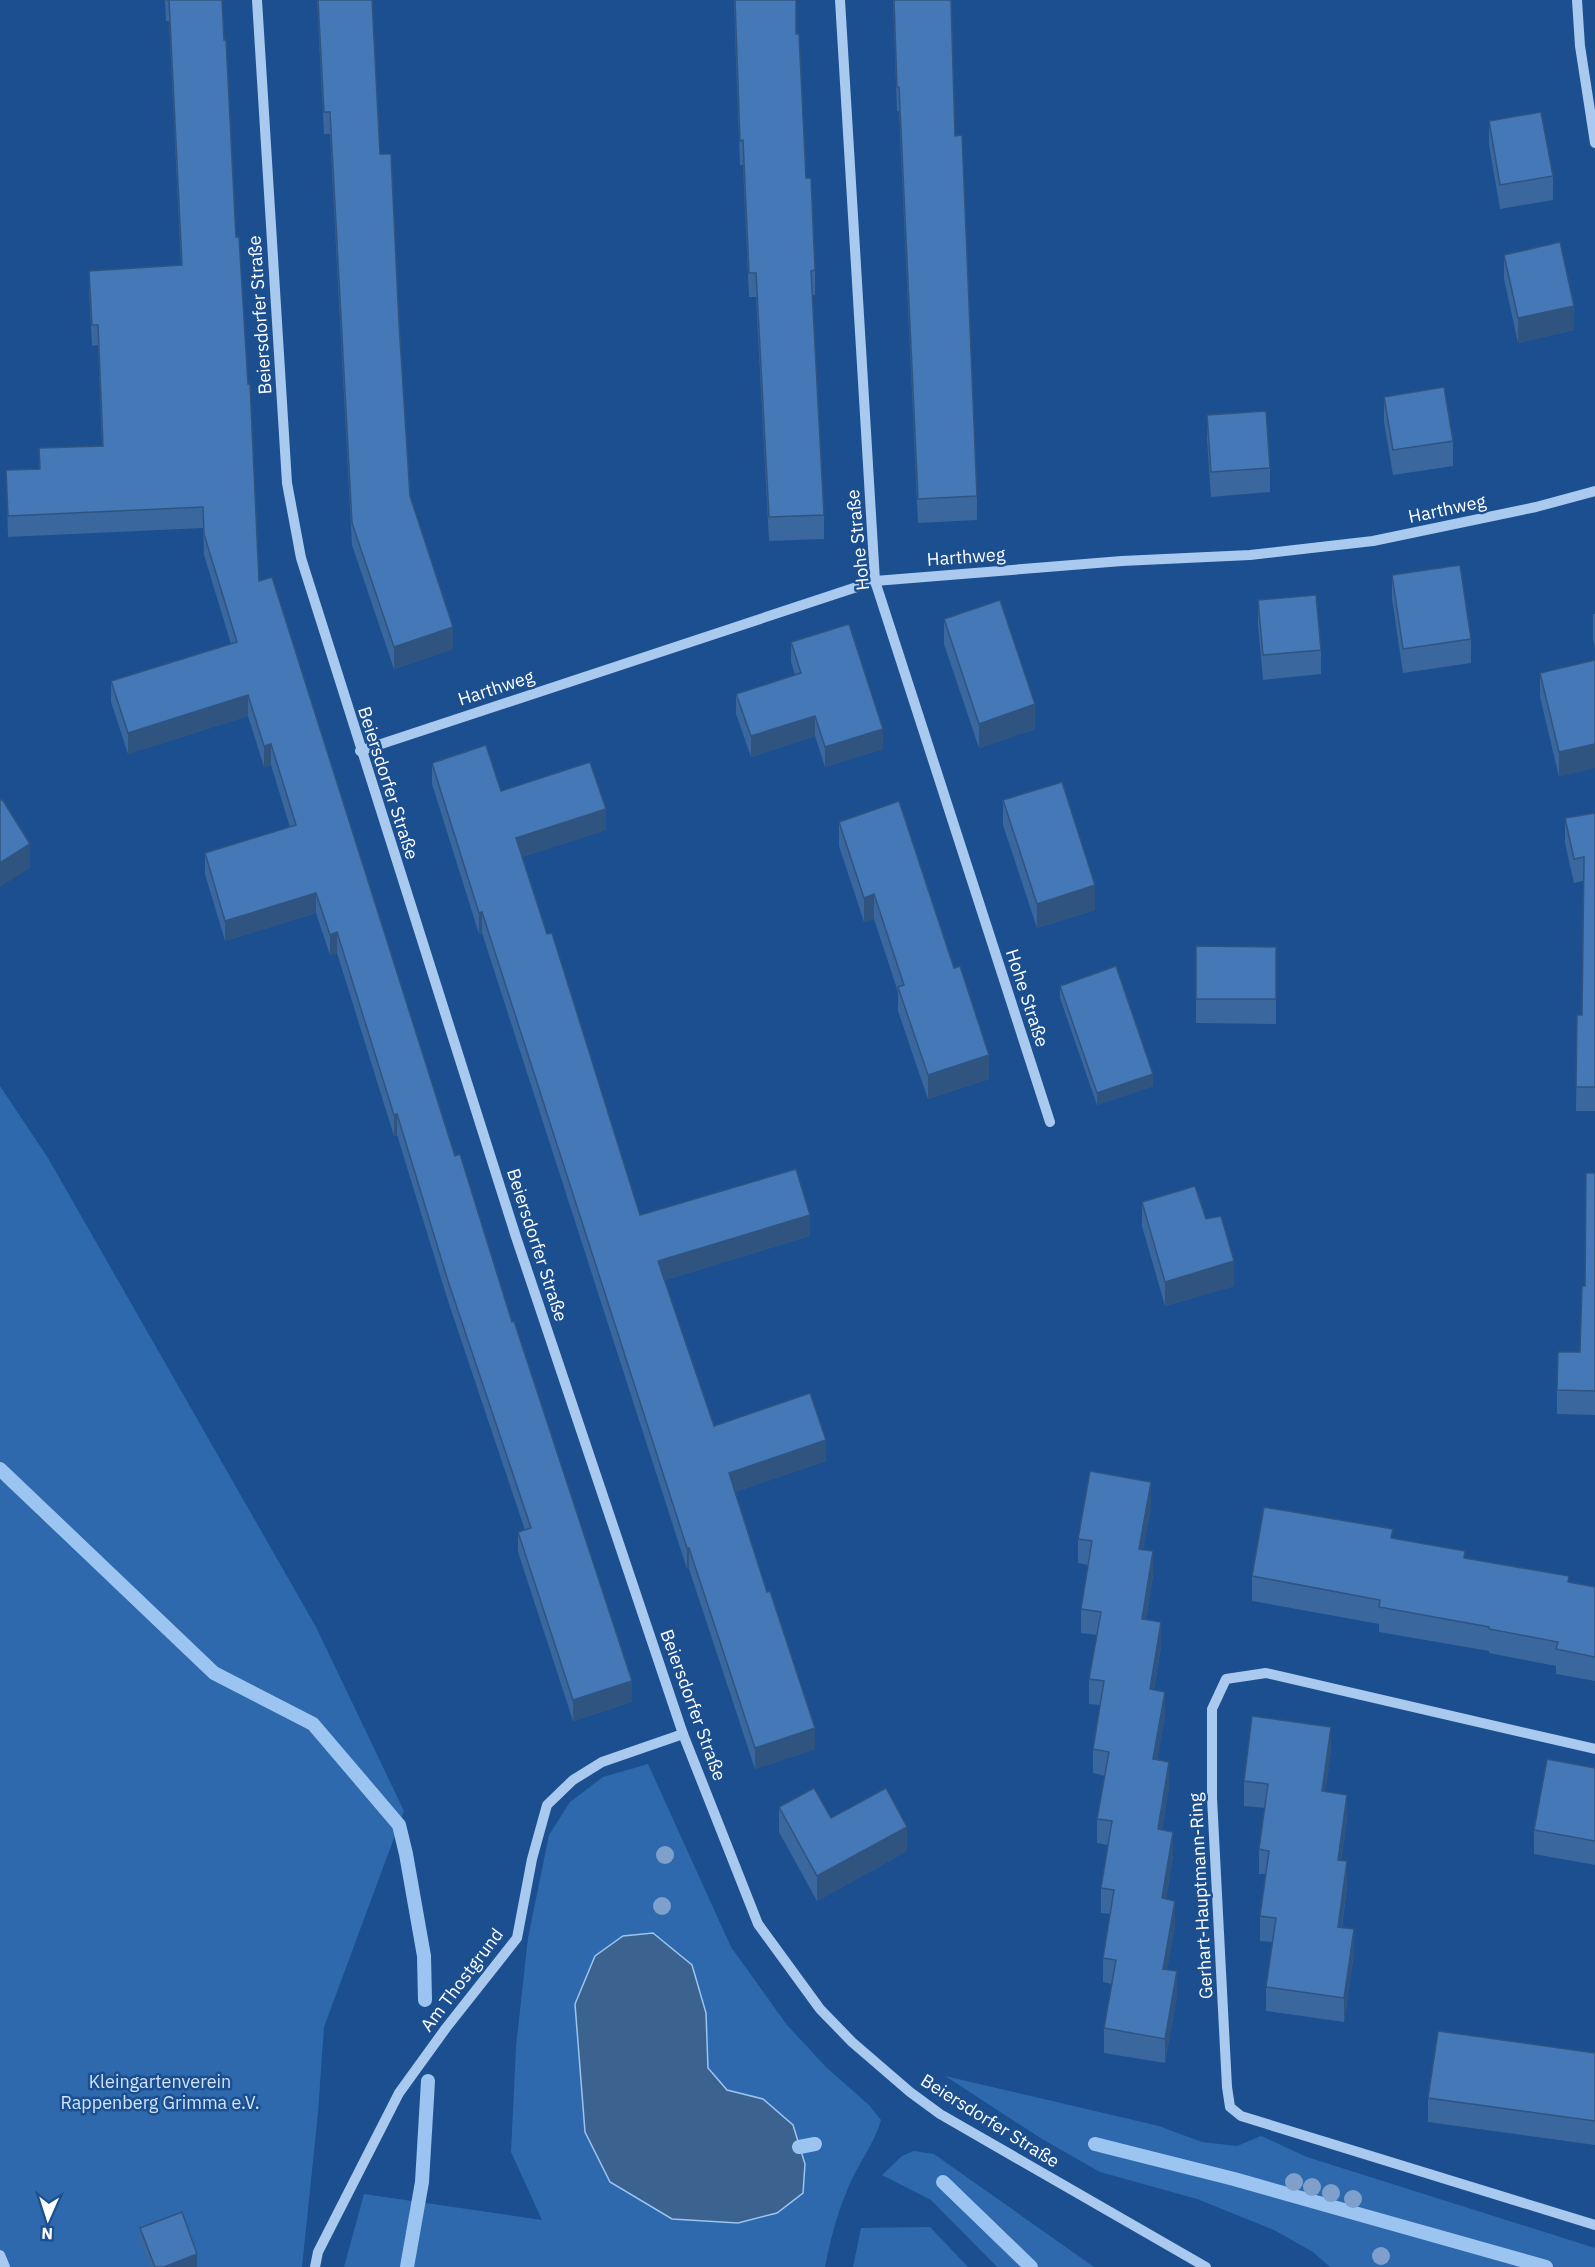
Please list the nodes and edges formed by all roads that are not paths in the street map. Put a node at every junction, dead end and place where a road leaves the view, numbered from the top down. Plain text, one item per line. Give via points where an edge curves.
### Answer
1 (257, 0) edge
2 (840, 0) edge
3 (1577, 0) edge
4 (1595, 143) edge
5 (1595, 491) edge
6 (875, 580) junction
7 (360, 751) junction
8 (1050, 1122) dead end
9 (683, 1734) junction
10 (1595, 1749) edge
11 (1595, 2225) edge
12 (0, 2255) edge
13 (4, 2267) edge
14 (315, 2267) edge
15 (1206, 2267) edge

1 - 7 street, Beiersdorfer Straße via 287,483 301,558
2 - 6 street, Hohe Straße
3 - 4 street
5 - 6 street, Harthweg via 1373,541 1250,555
6 - 7 street, Harthweg
6 - 8 street, Hohe Straße
7 - 9 street, Beiersdorfer Straße via 516,1237
9 - 14 street, Am Thostgrund via 602,1762 573,1780 547,1805 517,1938 399,2093 318,2252
9 - 15 street, Beiersdorfer Straße via 758,1924 820,2009 852,2042 940,2114
10 - 11 street, Gerhart-Hauptmann-Ring via 1266,1673 1226,1679 1212,1709 1212,1798 1230,2107 1241,2116
12 - 13 street

